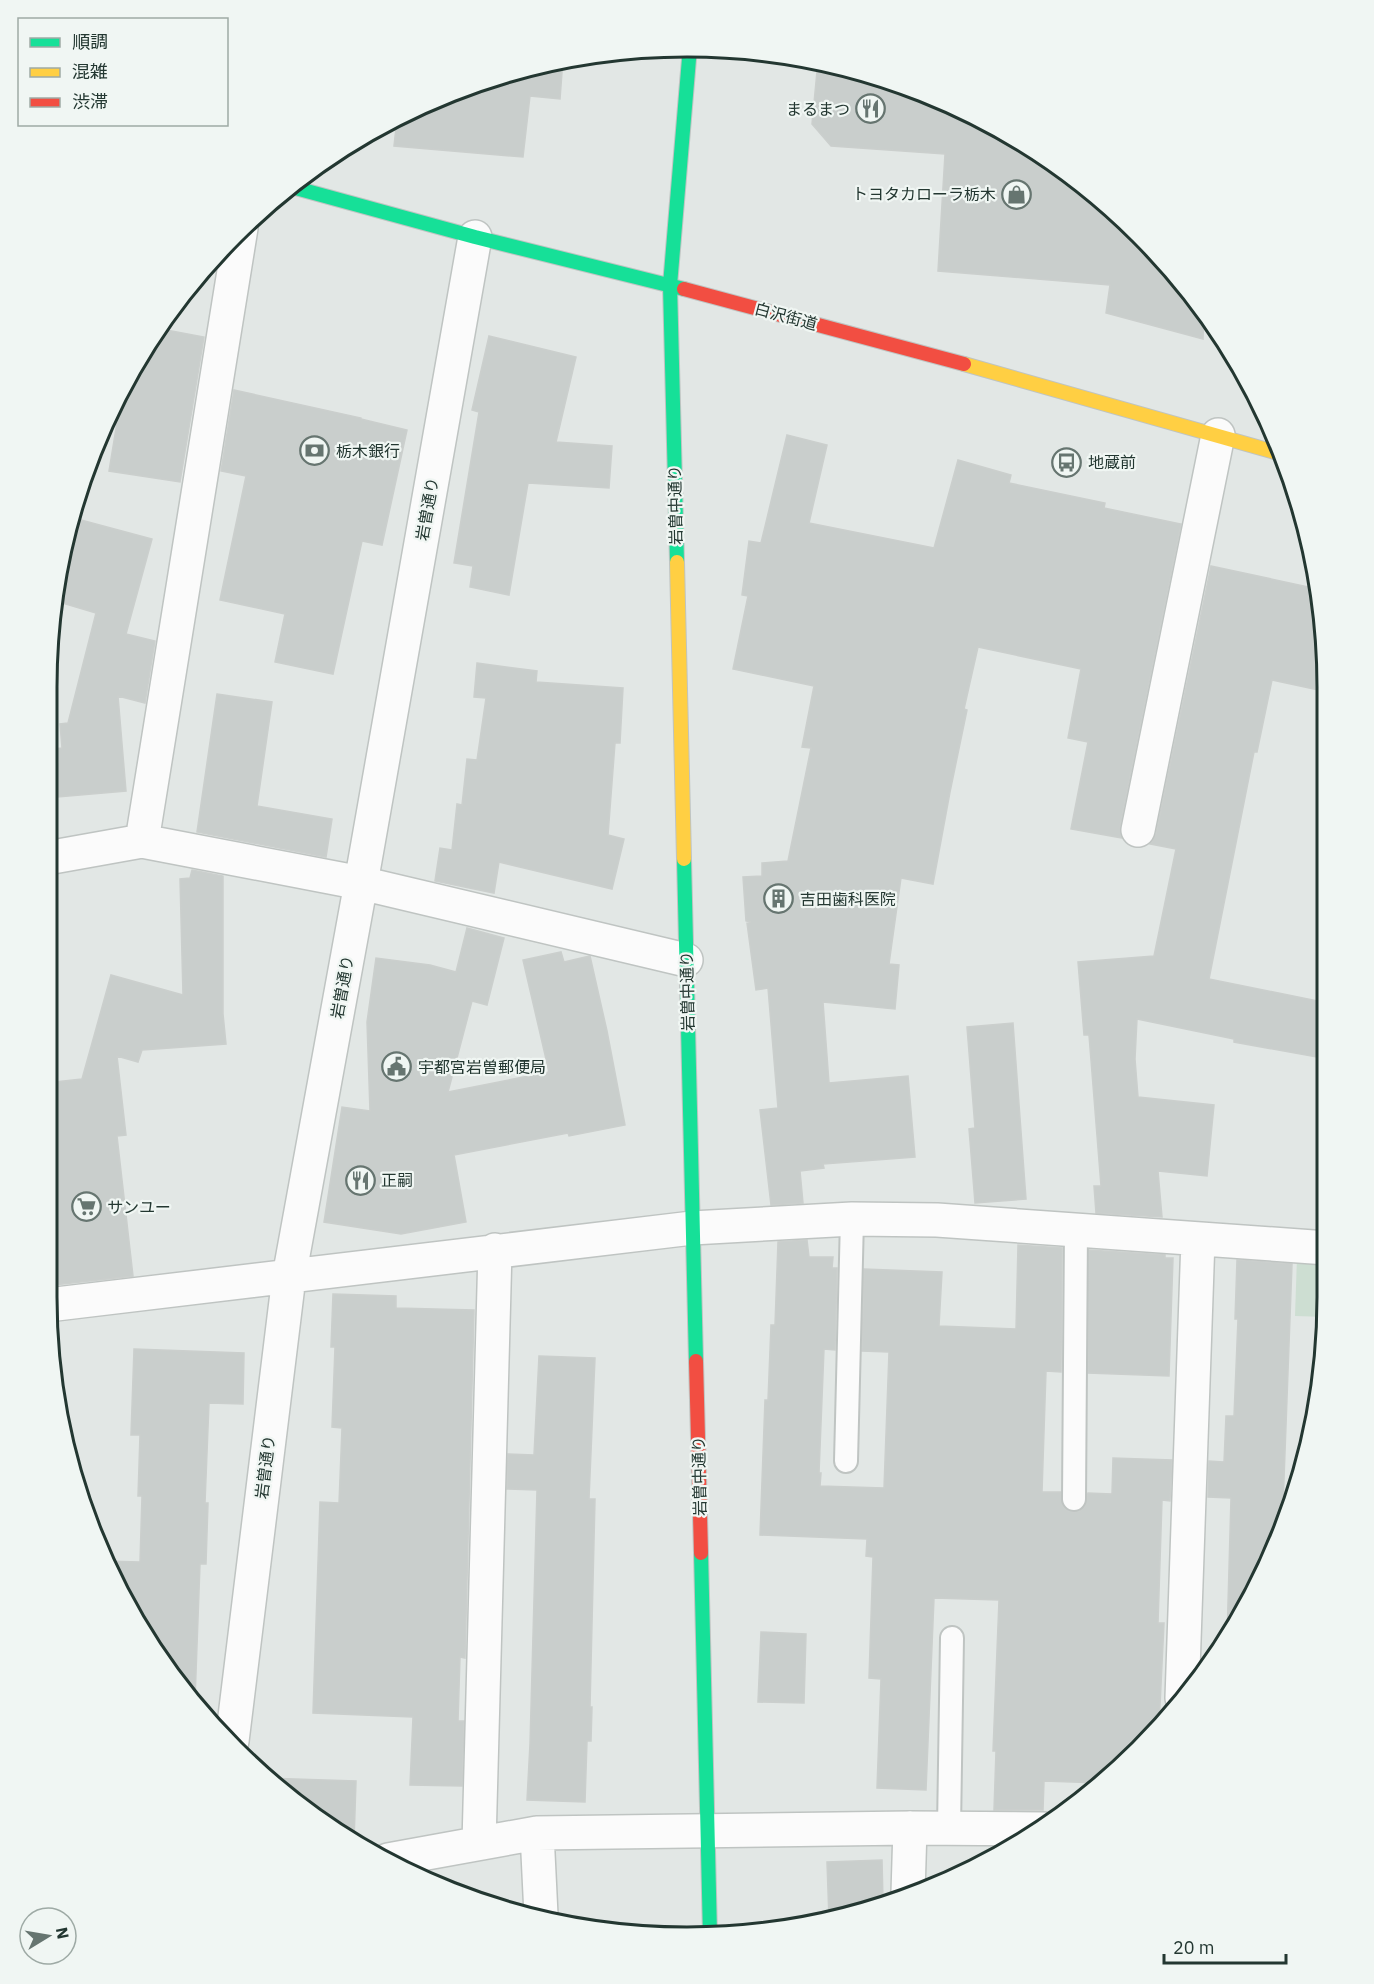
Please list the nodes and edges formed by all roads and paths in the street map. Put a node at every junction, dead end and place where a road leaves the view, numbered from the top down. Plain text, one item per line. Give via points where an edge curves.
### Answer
1 (689, 57) edge
2 (300, 189) edge
3 (475, 237) junction
4 (238, 246) edge
5 (670, 285) junction
6 (1218, 435) junction
7 (1271, 451) edge
8 (1138, 830) dead end
9 (142, 841) junction
10 (57, 856) edge
11 (361, 884) junction
12 (686, 960) junction
13 (852, 1219) junction
14 (692, 1228) junction
15 (1076, 1230) junction
16 (1198, 1239) junction
17 (1317, 1247) edge
18 (495, 1251) junction
19 (289, 1277) junction
20 (57, 1304) edge
21 (846, 1461) dead end
22 (1074, 1499) dead end
23 (951, 1638) dead end
24 (1182, 1686) edge
25 (233, 1733) edge
26 (910, 1828) junction
27 (949, 1828) junction
28 (1025, 1829) edge
29 (708, 1831) junction
30 (537, 1833) junction
31 (479, 1843) junction
32 (400, 1858) edge
33 (908, 1887) edge
34 (541, 1910) edge
35 (710, 1926) edge

1 - 5 street, 岩曽中通り
2 - 3 street, 白沢街道
3 - 5 street, 白沢街道
3 - 11 street, 岩曽通り
4 - 9 street
5 - 6 street, 白沢街道
5 - 12 street, 岩曽中通り
6 - 7 street, 白沢街道
6 - 8 street
9 - 10 street
9 - 11 street
11 - 12 street
11 - 19 street, 岩曽通り
12 - 14 street, 岩曽中通り
13 - 14 street
13 - 15 street via 937,1220
13 - 21 lane
14 - 18 street
14 - 29 street, 岩曽中通り
15 - 16 street
15 - 22 lane
16 - 17 street
16 - 24 street
18 - 19 street
18 - 31 street
19 - 20 street
19 - 25 street, 岩曽通り
23 - 27 lane
26 - 27 street
26 - 29 street
26 - 33 street
27 - 28 street
29 - 30 street
29 - 35 street, 岩曽中通り
30 - 31 street
30 - 34 street
31 - 32 street

